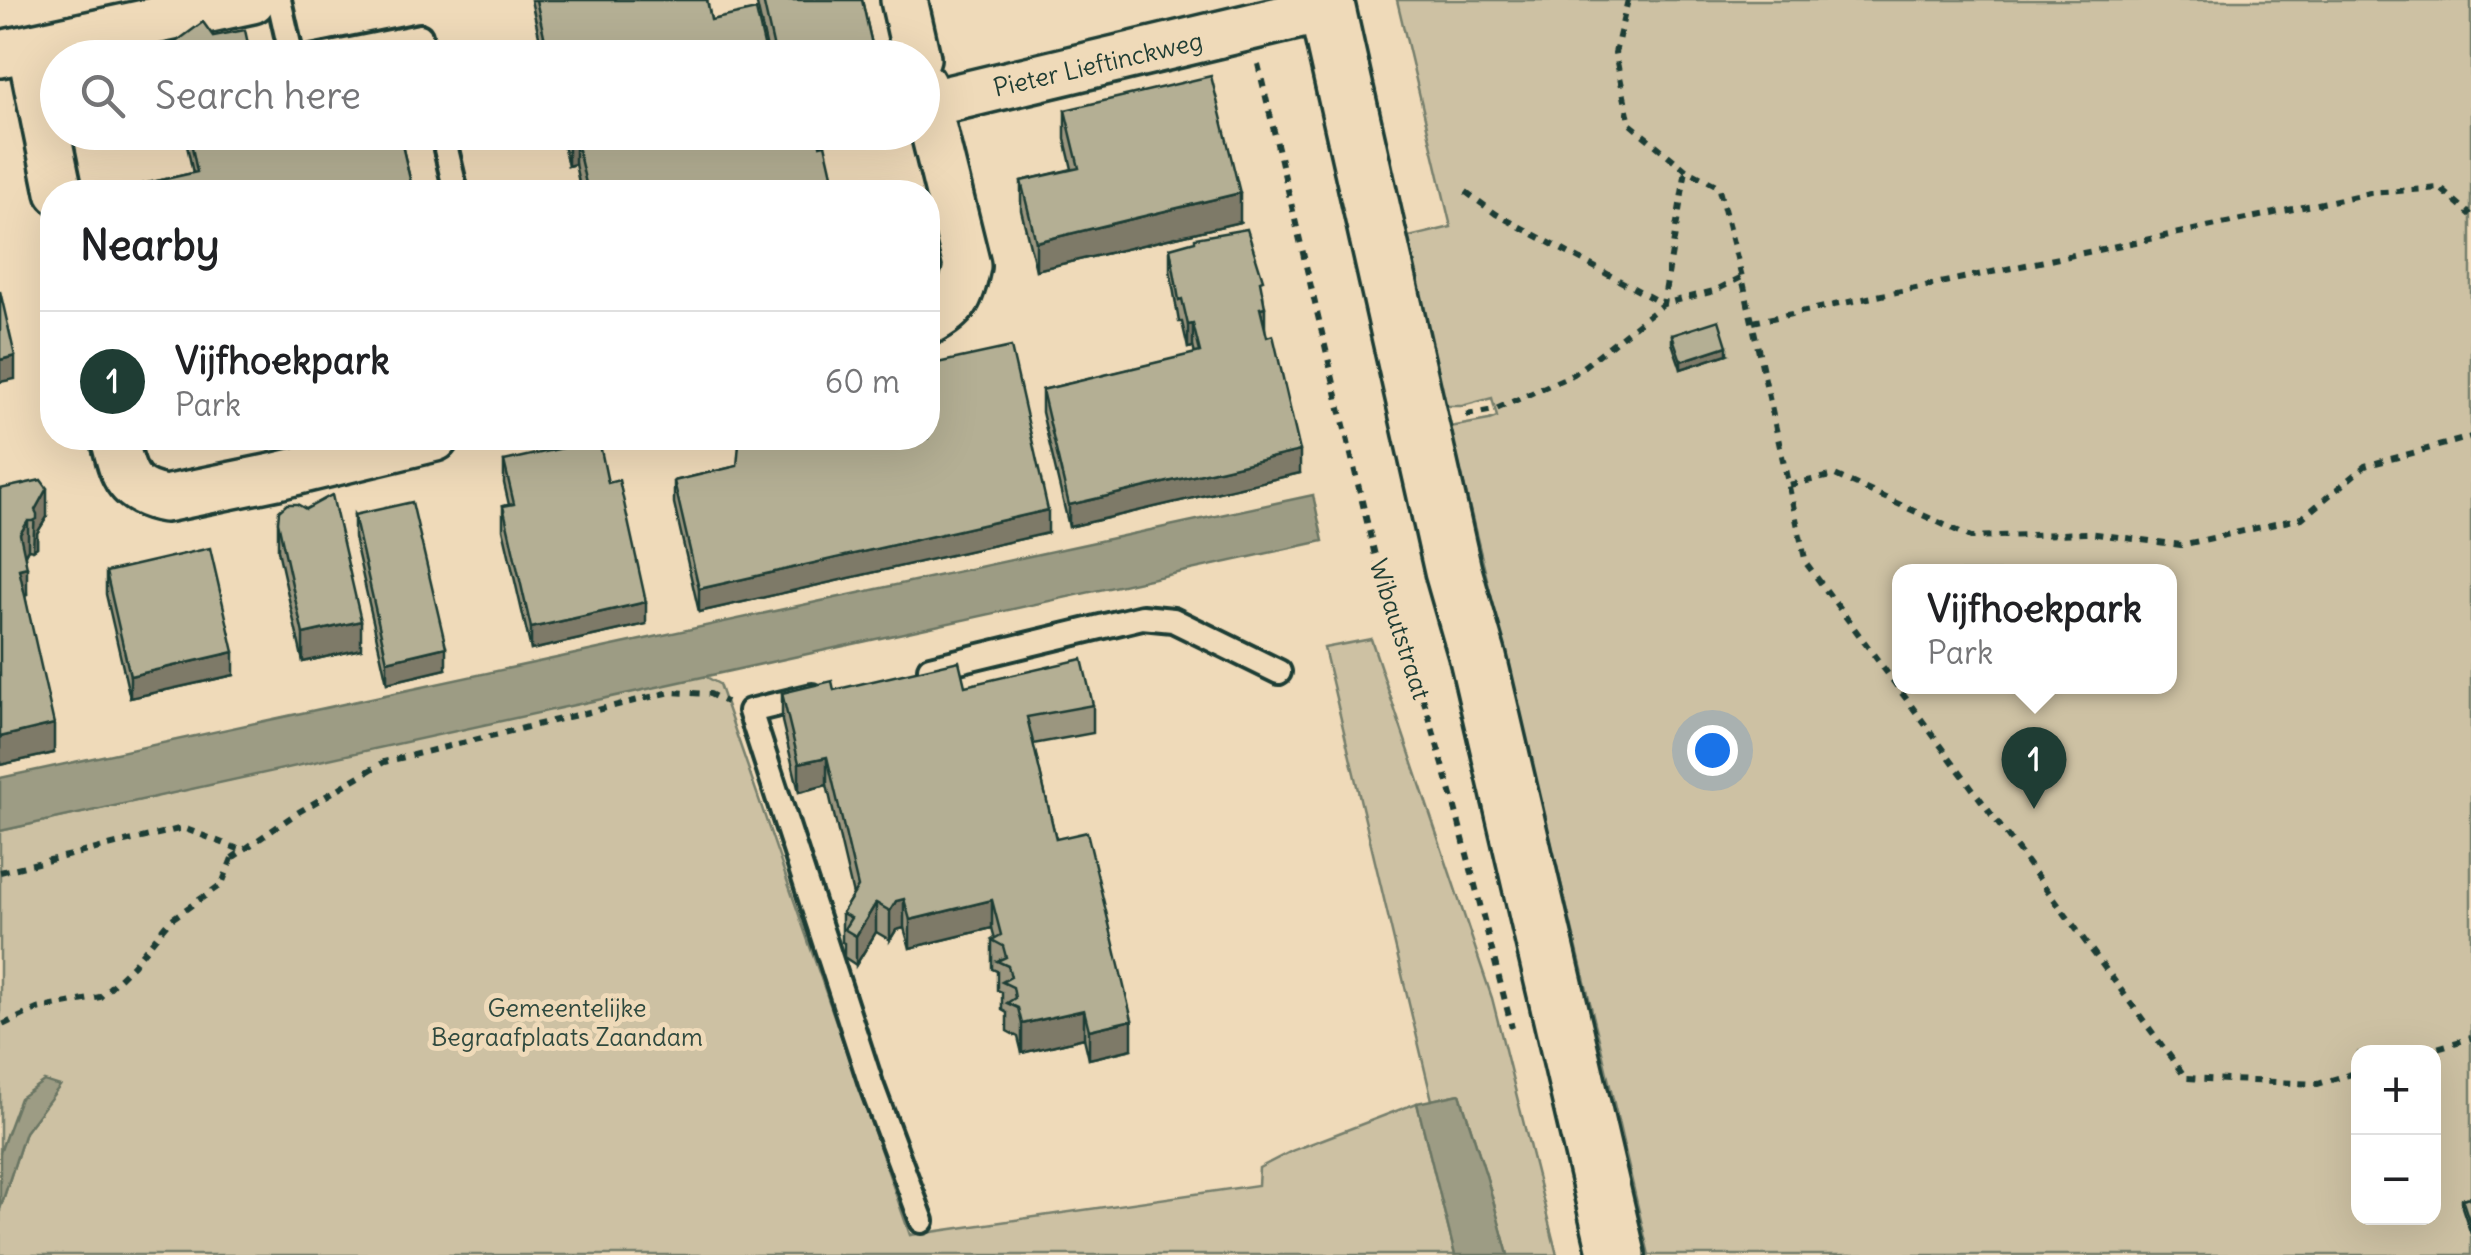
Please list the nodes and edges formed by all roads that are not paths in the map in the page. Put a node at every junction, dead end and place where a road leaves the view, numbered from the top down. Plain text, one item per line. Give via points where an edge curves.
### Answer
1 (252, 0) edge
2 (280, 0) edge
3 (904, 0) edge
4 (1326, 4) edge
5 (70, 40) edge
6 (288, 40) edge
7 (912, 40) edge
8 (40, 47) edge
9 (15, 52) edge
10 (940, 91) edge
11 (40, 132) edge
12 (46, 150) edge
13 (446, 150) edge
14 (939, 150) edge
15 (55, 180) edge
16 (453, 180) edge
17 (940, 315) edge
18 (117, 450) edge
19 (386, 450) edge
20 (1280, 672) dead end
21 (900, 675) edge
22 (825, 693) edge
23 (922, 1221) dead end
24 (1617, 1255) edge

1 - 5 street
2 - 6 lane
3 - 7 street
4 - 10 street, Pieter Lieftinckweg via 1249,28
4 - 24 street
8 - 9 street
9 - 11 street
12 - 15 street
13 - 16 lane
14 - 17 street, Pieter Lieftinckweg via 967,266 962,291
18 - 19 street via 132,485 165,499
20 - 21 lane via 1172,620 1142,618
22 - 23 lane via 750,711

